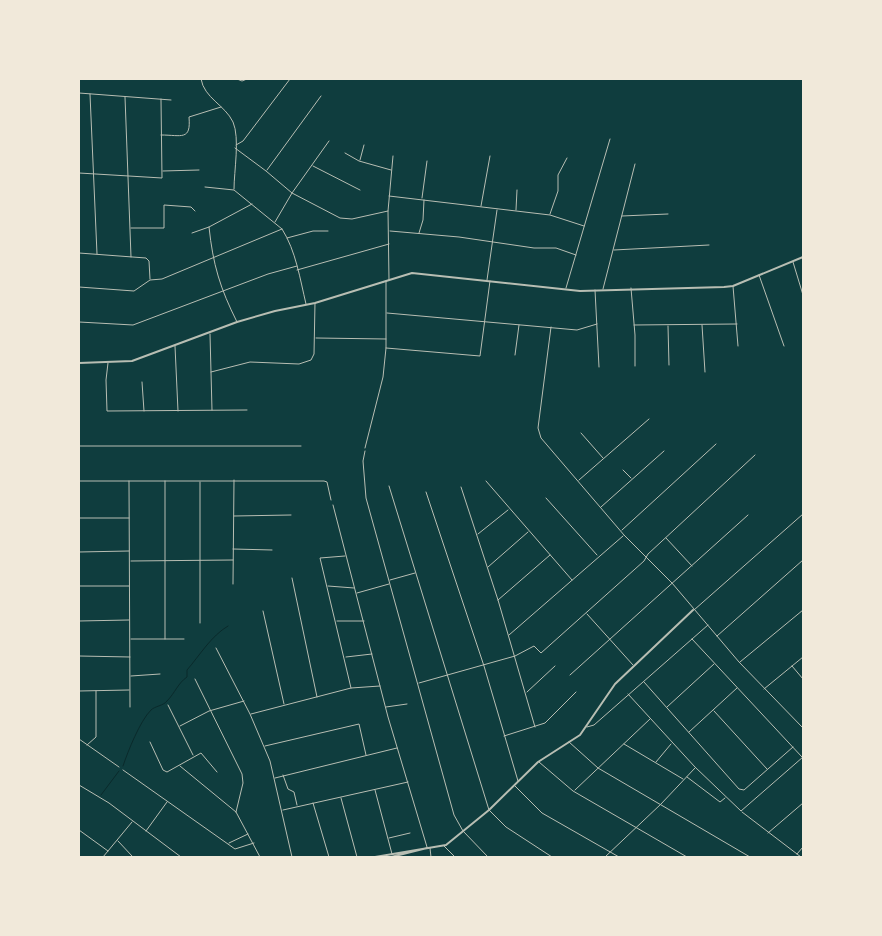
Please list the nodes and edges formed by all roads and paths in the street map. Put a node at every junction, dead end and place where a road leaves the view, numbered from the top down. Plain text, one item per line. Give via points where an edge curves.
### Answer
1 (201, 79) edge
2 (237, 79) edge
3 (247, 79) edge
4 (290, 79) edge
5 (79, 94) edge
6 (90, 94) junction
7 (321, 96) dead end
8 (125, 97) junction
9 (160, 99) junction
10 (171, 100) dead end
11 (222, 106) junction
12 (161, 135) junction
13 (610, 139) dead end
14 (329, 141) dead end
15 (364, 146) dead end
16 (235, 147) junction
17 (345, 153) dead end
18 (392, 156) dead end
19 (490, 156) dead end
20 (567, 158) dead end
21 (360, 161) junction
22 (427, 161) dead end
23 (635, 164) dead end
24 (312, 166) junction
25 (199, 170) dead end
26 (392, 170) junction
27 (163, 171) junction
28 (266, 171) junction
29 (79, 173) edge
30 (93, 174) junction
31 (129, 177) junction
32 (205, 188) dead end
33 (234, 190) junction
34 (360, 190) dead end
35 (518, 190) dead end
36 (292, 193) junction
37 (389, 196) junction
38 (423, 199) junction
39 (253, 204) junction
40 (481, 206) junction
41 (497, 208) junction
42 (195, 211) dead end
43 (516, 211) junction
44 (388, 212) junction
45 (668, 214) dead end
46 (550, 215) junction
47 (622, 216) junction
48 (275, 222) junction
49 (584, 226) junction
50 (130, 228) junction
51 (209, 228) junction
52 (282, 230) junction
53 (328, 231) dead end
54 (390, 231) junction
55 (192, 233) dead end
56 (418, 233) junction
57 (287, 238) junction
58 (492, 241) junction
59 (390, 244) junction
60 (709, 245) dead end
61 (613, 250) junction
62 (79, 253) edge
63 (97, 254) junction
64 (576, 255) junction
65 (131, 257) junction
66 (803, 257) edge
67 (212, 259) junction
68 (793, 261) junction
69 (297, 266) junction
70 (297, 270) junction
71 (759, 275) junction
72 (150, 280) junction
73 (388, 280) junction
74 (488, 280) junction
75 (733, 286) junction
76 (79, 287) edge
77 (631, 288) junction
78 (566, 289) junction
79 (603, 289) junction
80 (595, 290) junction
81 (222, 293) junction
82 (803, 295) edge
83 (315, 303) junction
84 (306, 304) junction
85 (387, 313) junction
86 (485, 320) junction
87 (79, 322) edge
88 (237, 322) junction
89 (597, 324) junction
90 (634, 324) junction
91 (737, 324) junction
92 (519, 325) junction
93 (668, 325) junction
94 (702, 325) junction
95 (551, 327) junction
96 (210, 334) junction
97 (315, 338) junction
98 (386, 339) junction
99 (175, 346) junction
100 (738, 346) dead end
101 (784, 346) dead end
102 (386, 348) junction
103 (515, 355) dead end
104 (79, 363) edge
105 (108, 363) junction
106 (635, 366) dead end
107 (669, 366) dead end
108 (599, 367) dead end
109 (211, 372) junction
110 (705, 372) dead end
111 (142, 382) dead end
112 (212, 410) junction
113 (248, 410) dead end
114 (144, 412) junction
115 (178, 412) junction
116 (649, 419) dead end
117 (581, 433) dead end
118 (716, 444) dead end
119 (79, 446) edge
120 (302, 446) dead end
121 (664, 451) dead end
122 (755, 456) dead end
123 (603, 459) junction
124 (623, 470) dead end
125 (632, 479) junction
126 (165, 480) junction
127 (234, 480) junction
128 (79, 481) edge
129 (129, 481) junction
130 (200, 481) junction
131 (486, 481) dead end
132 (578, 481) junction
133 (389, 486) dead end
134 (462, 487) dead end
135 (426, 492) dead end
136 (546, 498) dead end
137 (331, 500) dead end
138 (333, 505) dead end
139 (601, 508) junction
140 (509, 509) junction
141 (803, 514) edge
142 (291, 515) dead end
143 (748, 515) dead end
144 (234, 516) junction
145 (79, 518) edge
146 (129, 518) junction
147 (529, 531) junction
148 (621, 531) junction
149 (477, 535) junction
150 (624, 535) junction
151 (666, 538) junction
152 (233, 550) junction
153 (272, 550) dead end
154 (130, 551) junction
155 (79, 552) edge
156 (550, 555) junction
157 (346, 556) junction
158 (598, 556) junction
159 (646, 558) junction
160 (165, 560) junction
161 (200, 560) junction
162 (234, 560) junction
163 (803, 560) edge
164 (130, 561) junction
165 (692, 566) junction
166 (487, 568) junction
167 (416, 572) junction
168 (292, 578) dead end
169 (389, 580) junction
170 (572, 580) junction
171 (390, 583) junction
172 (233, 584) dead end
173 (672, 584) junction
174 (79, 586) edge
175 (130, 586) junction
176 (328, 586) junction
177 (355, 588) junction
178 (357, 593) junction
179 (498, 600) junction
180 (694, 610) junction
181 (803, 610) edge
182 (263, 611) dead end
183 (587, 614) junction
184 (130, 620) junction
185 (79, 621) edge
186 (336, 621) junction
187 (364, 621) junction
188 (200, 623) dead end
189 (708, 625) junction
190 (509, 636) junction
191 (717, 636) junction
192 (130, 639) junction
193 (165, 639) junction
194 (184, 639) dead end
195 (610, 639) junction
196 (692, 639) junction
197 (216, 648) dead end
198 (373, 654) junction
199 (79, 656) edge
200 (515, 656) junction
201 (130, 657) junction
202 (803, 657) edge
203 (345, 658) junction
204 (740, 662) junction
205 (715, 663) junction
206 (634, 665) junction
207 (484, 666) junction
208 (555, 666) dead end
209 (791, 666) junction
210 (160, 674) dead end
211 (448, 675) junction
212 (570, 675) dead end
213 (130, 676) junction
214 (195, 679) dead end
215 (803, 679) edge
216 (644, 682) junction
217 (418, 684) junction
218 (380, 686) junction
219 (738, 687) junction
220 (352, 688) junction
221 (764, 689) junction
222 (130, 690) junction
223 (79, 691) edge
224 (96, 691) junction
225 (526, 692) junction
226 (576, 692) dead end
227 (628, 694) junction
228 (317, 697) junction
229 (244, 700) junction
230 (407, 704) dead end
231 (168, 705) dead end
232 (284, 705) junction
233 (130, 707) dead end
234 (386, 707) junction
235 (667, 707) junction
236 (714, 710) junction
237 (210, 711) junction
238 (250, 714) junction
239 (650, 719) junction
240 (180, 726) junction
241 (535, 727) junction
242 (587, 728) junction
243 (803, 728) edge
244 (689, 732) junction
245 (503, 736) junction
246 (79, 739) edge
247 (569, 741) junction
248 (150, 742) dead end
249 (672, 743) junction
250 (623, 744) junction
251 (87, 745) junction
252 (264, 746) junction
253 (793, 746) junction
254 (398, 747) junction
255 (366, 755) junction
256 (193, 756) junction
257 (803, 757) edge
258 (538, 762) junction
259 (656, 762) junction
260 (180, 766) junction
261 (119, 767) dead end
262 (695, 767) junction
263 (598, 768) junction
264 (768, 769) junction
265 (123, 770) dead end
266 (217, 772) dead end
267 (283, 776) junction
268 (686, 776) junction
269 (275, 778) junction
270 (684, 779) junction
271 (408, 782) junction
272 (518, 782) junction
273 (79, 785) edge
274 (514, 785) junction
275 (374, 789) junction
276 (573, 791) junction
277 (341, 797) junction
278 (725, 797) junction
279 (167, 801) junction
280 (314, 803) junction
281 (803, 803) edge
282 (661, 804) junction
283 (297, 806) junction
284 (282, 810) junction
285 (489, 810) junction
286 (741, 811) junction
287 (236, 812) junction
288 (132, 822) junction
289 (636, 828) junction
290 (79, 830) edge
291 (146, 831) junction
292 (463, 831) junction
293 (410, 833) dead end
294 (248, 834) junction
295 (768, 834) junction
296 (388, 838) junction
297 (117, 840) junction
298 (228, 843) junction
299 (254, 843) junction
300 (444, 846) junction
301 (429, 848) junction
302 (803, 848) edge
303 (108, 852) junction
304 (611, 853) junction
305 (176, 854) junction
306 (392, 854) junction
307 (797, 854) junction
308 (132, 856) dead end
309 (103, 857) edge
310 (174, 857) edge
311 (181, 857) edge
312 (260, 857) edge
313 (292, 857) edge
314 (329, 857) edge
315 (358, 857) edge
316 (375, 857) edge
317 (391, 857) edge
318 (431, 857) edge
319 (455, 857) edge
320 (488, 857) edge
321 (552, 857) edge
322 (606, 857) edge
323 (619, 857) edge
324 (687, 857) edge
325 (750, 857) edge
326 (801, 857) edge

1 - 11 street via 205,91
2 - 3 street
4 - 16 street
5 - 6 street
6 - 8 street
6 - 30 street
7 - 28 street
8 - 9 street
8 - 31 street
9 - 10 street
9 - 12 street
11 - 12 street via 189,117 191,128 182,135
11 - 16 street via 234,124
12 - 27 street
13 - 49 street
14 - 24 street
15 - 21 street
16 - 28 street
16 - 33 street
17 - 21 street
18 - 26 street
19 - 40 street
20 - 46 street via 558,175 558,191
21 - 26 street
22 - 38 street
23 - 47 street
24 - 34 street
24 - 36 street
25 - 27 street
26 - 37 street
27 - 31 street via 162,178
28 - 36 street
29 - 30 street
30 - 31 street
30 - 63 street
31 - 50 street
32 - 33 street
33 - 39 street
35 - 43 street
36 - 44 street via 340,218
36 - 48 street
37 - 38 street
37 - 44 street
38 - 40 street
38 - 56 street via 423,220
39 - 48 street
39 - 51 street
40 - 41 street
41 - 43 street
41 - 58 street
42 - 50 street via 191,207 164,205 164,228
43 - 46 street
44 - 54 street
45 - 47 street
46 - 49 street
47 - 61 street
48 - 52 street
49 - 64 street
50 - 65 street
51 - 55 street
51 - 67 street
52 - 57 street
52 - 67 street
53 - 57 street via 313,231
54 - 56 street
54 - 59 street
56 - 58 street
57 - 69 street
58 - 64 street via 556,248
58 - 74 street
59 - 70 street
59 - 73 street
60 - 61 street
61 - 79 street
62 - 63 street
63 - 65 street
64 - 78 street
65 - 72 street via 147,260
66 - 68 street
67 - 72 street via 162,279
67 - 81 street
68 - 71 street
68 - 82 street
69 - 70 street
69 - 81 street
70 - 84 street
71 - 75 street
71 - 101 street
72 - 76 street via 134,290
73 - 74 street via 412,273
73 - 83 street
73 - 85 street
74 - 78 street
74 - 86 street
75 - 77 street
75 - 91 street
77 - 79 street
77 - 90 street
78 - 80 street
79 - 80 street
80 - 89 street
81 - 87 street via 133,325
81 - 88 street
83 - 84 street
83 - 97 street
84 - 88 street
85 - 86 street
85 - 98 street
86 - 92 street
86 - 102 street via 481,354 478,356
88 - 96 street
89 - 95 street via 577,330
89 - 108 street
90 - 93 street
90 - 106 street
91 - 94 street
91 - 100 street
92 - 95 street
92 - 103 street
93 - 94 street
93 - 107 street
94 - 110 street
95 - 132 street via 538,433
96 - 99 street
96 - 109 street
97 - 98 street
97 - 109 street via 313,358 307,362 250,362
98 - 102 street
99 - 105 street via 132,361
99 - 115 street
102 - 169 street via 383,377 363,461 366,498
104 - 105 street
105 - 114 street via 107,411
109 - 112 street
111 - 114 street
112 - 113 street
112 - 115 street
114 - 115 street
116 - 123 street
117 - 123 street
118 - 148 street
119 - 120 street
121 - 125 street
122 - 151 street
123 - 132 street
124 - 125 street
125 - 139 street
126 - 129 street
126 - 130 street
126 - 160 street
127 - 130 street
127 - 137 street via 324,481
127 - 144 street
128 - 129 street
129 - 146 street
130 - 161 street
131 - 140 street
132 - 139 street
133 - 167 street
134 - 149 street
135 - 207 street
136 - 158 street
138 - 157 street
139 - 148 street
140 - 147 street
140 - 149 street
141 - 180 street
142 - 144 street
143 - 165 street
144 - 152 street
145 - 146 street
146 - 154 street
147 - 156 street
147 - 166 street
148 - 150 street
149 - 166 street
150 - 158 street
150 - 159 street
151 - 159 street
151 - 165 street
152 - 153 street
152 - 162 street
154 - 155 street
154 - 164 street
156 - 170 street
156 - 179 street
157 - 176 street via 320,557
157 - 177 street
158 - 170 street
159 - 173 street
159 - 183 street
160 - 161 street
160 - 164 street
160 - 193 street
161 - 162 street
161 - 188 street
162 - 172 street
163 - 191 street
164 - 175 street
165 - 173 street
166 - 179 street
167 - 169 street
167 - 211 street
168 - 228 street
169 - 171 street
170 - 190 street
171 - 178 street
171 - 217 street
173 - 180 street
173 - 195 street
174 - 175 street
175 - 184 street
176 - 177 street
176 - 186 street
177 - 178 street
178 - 187 street
179 - 190 street
180 - 189 street
180 - 206 street
181 - 204 street
182 - 232 street
183 - 195 street
183 - 200 street via 541,653 534,646
184 - 185 street
184 - 192 street
186 - 187 street
186 - 203 street
187 - 198 street
189 - 191 street
189 - 196 street
190 - 200 street
191 - 204 street
192 - 193 street
192 - 201 street
193 - 194 street
195 - 206 street
195 - 212 street
196 - 205 street
196 - 216 street
197 - 229 street
198 - 203 street
198 - 218 street
199 - 201 street
200 - 207 street
200 - 225 street
201 - 213 street
202 - 209 street
203 - 220 street
204 - 221 street
205 - 219 street
205 - 235 street
206 - 242 street via 610,690
207 - 211 street
207 - 245 street
208 - 225 street
209 - 215 street
209 - 221 street
210 - 213 street
211 - 217 street
211 - 285 street
213 - 222 street
214 - 237 street
216 - 227 street
216 - 235 street
217 - 292 street via 454,816
218 - 220 street
218 - 234 street
219 - 236 street
219 - 253 street
220 - 228 street
221 - 243 street
222 - 224 street
222 - 233 street
223 - 224 street
224 - 251 street via 96,737
225 - 241 street
226 - 241 street via 545,723
227 - 239 street
227 - 242 street
228 - 232 street
229 - 237 street
229 - 238 street
230 - 234 street
231 - 240 street
232 - 238 street
234 - 254 street
235 - 244 street
236 - 244 street
236 - 264 street
237 - 240 street
237 - 287 street via 242,774
238 - 252 street
239 - 249 street
239 - 250 street
240 - 256 street
241 - 245 street
242 - 247 street
244 - 264 street via 739,789 744,790
245 - 272 street
246 - 251 street
247 - 258 street
247 - 263 street
248 - 260 street via 163,770 168,772
249 - 259 street
249 - 262 street
250 - 259 street
250 - 263 street
251 - 261 street
252 - 255 street via 359,724
252 - 269 street
253 - 257 street
253 - 264 street
254 - 255 street
254 - 271 street
255 - 267 street
256 - 260 street
256 - 266 street via 201,752
257 - 286 street
258 - 272 street
258 - 276 street
259 - 270 street
260 - 287 street
262 - 268 street
262 - 278 street
263 - 276 street
263 - 282 street
265 - 279 street
267 - 269 street
267 - 283 street via 288,789 294,792
268 - 270 street
268 - 278 street via 720,802
269 - 284 street
270 - 282 street
271 - 275 street
271 - 301 street
272 - 274 street
273 - 288 street
274 - 285 street
274 - 304 street via 542,813
275 - 277 street
275 - 296 street
276 - 289 street
277 - 280 street
277 - 315 street
278 - 286 street
279 - 291 street
279 - 298 street
280 - 283 street
280 - 314 street
281 - 295 street
282 - 289 street
282 - 325 street
283 - 284 street
284 - 313 street
285 - 292 street
285 - 321 street via 506,827
286 - 295 street
287 - 294 street
288 - 291 street
288 - 297 street
289 - 304 street
289 - 324 street
290 - 303 street
291 - 305 street
292 - 300 street
292 - 320 street
293 - 296 street
294 - 298 street
294 - 299 street
295 - 307 street
296 - 306 street
297 - 303 street
297 - 308 street
298 - 299 street via 236,849
299 - 312 street
300 - 301 street
300 - 319 street
301 - 306 street
301 - 317 street
301 - 318 street
302 - 307 street
303 - 309 street
304 - 322 street
304 - 323 street
305 - 310 street
305 - 311 street
306 - 316 street
307 - 326 street

